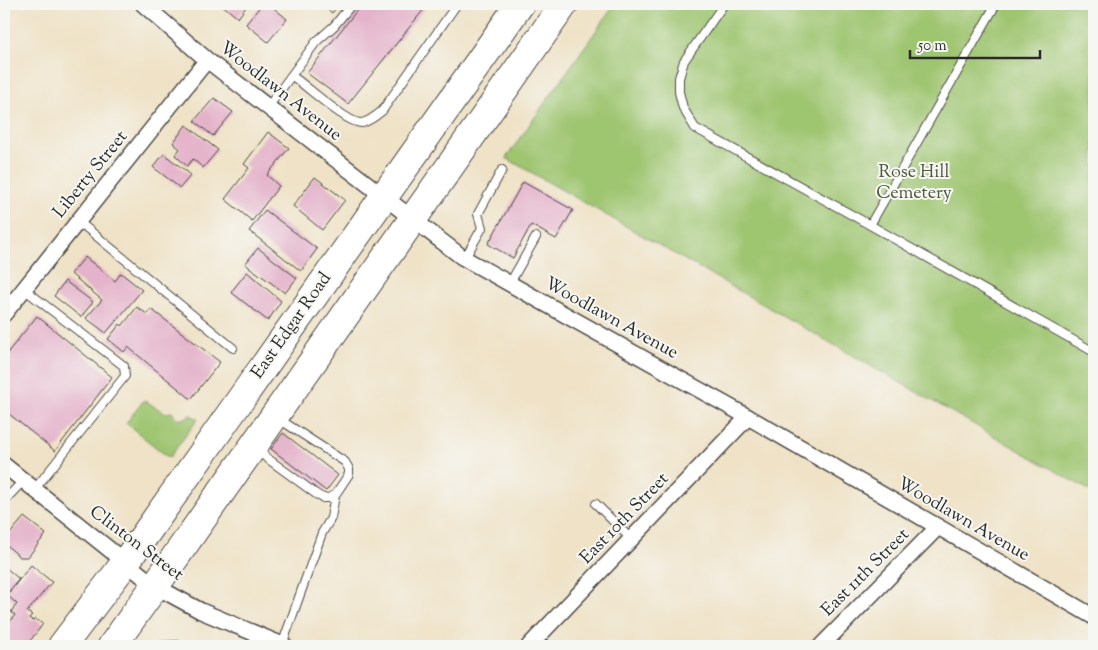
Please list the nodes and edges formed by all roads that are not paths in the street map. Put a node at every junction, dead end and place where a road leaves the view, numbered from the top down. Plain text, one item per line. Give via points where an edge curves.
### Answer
1 (143, 4) edge
2 (352, 4) edge
3 (457, 4) edge
4 (564, 4) edge
5 (724, 4) edge
6 (996, 4) edge
7 (512, 12) edge
8 (207, 60) junction
9 (292, 76) junction
10 (268, 108) junction
11 (502, 170) dead end
12 (384, 196) junction
13 (414, 219) junction
14 (78, 220) junction
15 (870, 225) junction
16 (536, 237) dead end
17 (465, 258) junction
18 (510, 283) junction
19 (24, 289) junction
20 (4, 314) edge
21 (233, 348) dead end
22 (1094, 352) edge
23 (277, 413) junction
24 (748, 418) junction
25 (252, 448) junction
26 (4, 465) edge
27 (29, 486) junction
28 (335, 495) junction
29 (4, 501) edge
30 (596, 504) dead end
31 (938, 527) junction
32 (631, 540) junction
33 (125, 563) junction
34 (155, 586) junction
35 (1094, 617) edge
36 (62, 646) edge
37 (112, 646) edge
38 (158, 646) edge
39 (181, 646) edge
40 (283, 646) edge
41 (529, 646) edge
42 (821, 646) edge

1 - 8 street, Woodlawn Avenue
2 - 9 lane via 316,42
3 - 9 lane via 382,111 371,120 360,123 350,120
4 - 13 highway
5 - 15 lane via 684,61 679,78 683,108 695,128
6 - 15 lane
7 - 12 highway, East Edgar Road
8 - 10 street, Woodlawn Avenue
8 - 14 street, Liberty Street
9 - 10 lane
10 - 12 street, Woodlawn Avenue
11 - 17 lane via 478,214 482,228
12 - 13 street, Woodlawn Avenue
12 - 33 highway, East Edgar Road
13 - 17 street, Woodlawn Avenue
13 - 23 highway
14 - 19 street, Liberty Street
14 - 21 lane
15 - 22 lane
16 - 18 lane
17 - 18 street, Woodlawn Avenue
18 - 24 street, Woodlawn Avenue
19 - 20 street, Liberty Street
19 - 27 lane via 124,366 125,376 60,456
23 - 25 highway
23 - 28 lane via 345,462 348,474
24 - 31 street, Woodlawn Avenue
24 - 32 street, East 10th Street
25 - 28 lane via 323,498
25 - 34 highway
26 - 27 street, Clinton Street
27 - 29 lane
27 - 33 street, Clinton Street
28 - 40 lane via 331,518 322,533
30 - 32 lane
31 - 35 street, Woodlawn Avenue
31 - 42 street, East 11th Street
32 - 41 street, East 10th Street
33 - 34 street, Clinton Street
33 - 36 highway, East Edgar Road
34 - 37 highway
34 - 40 street, Clinton Street via 201,611
38 - 39 lane

